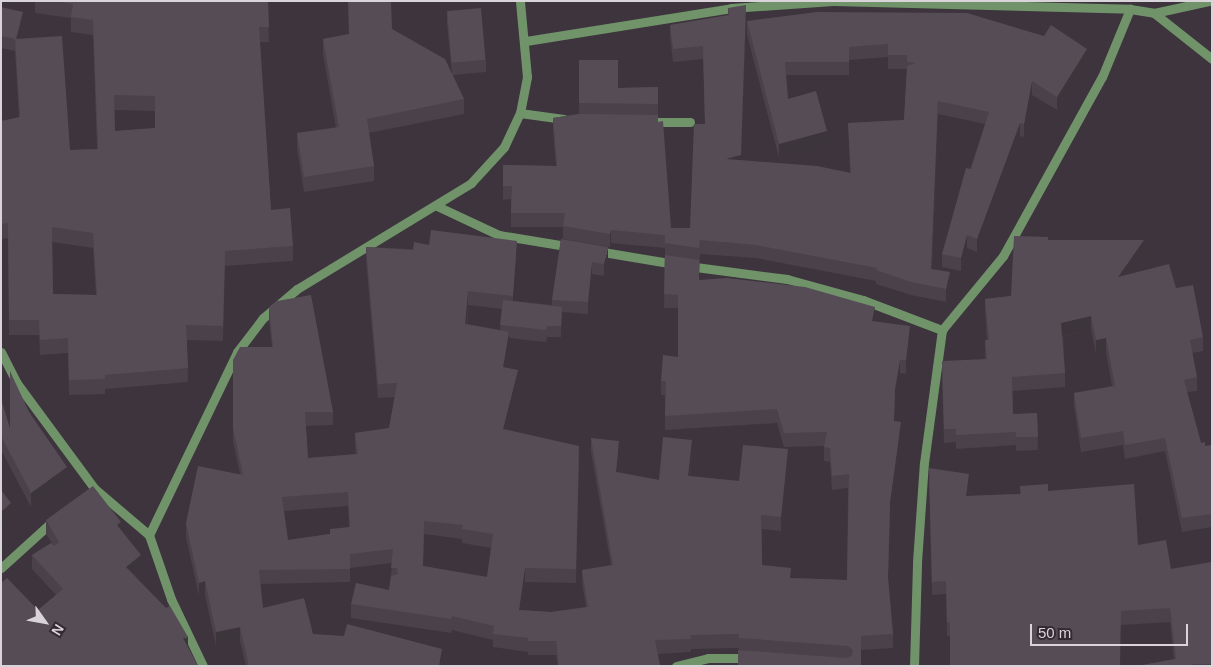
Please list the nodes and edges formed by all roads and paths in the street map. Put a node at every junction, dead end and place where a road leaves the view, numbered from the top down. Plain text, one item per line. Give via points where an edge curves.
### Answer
1 (520, 1) edge
2 (833, 1) edge
3 (1209, 1) edge
4 (1176, 3) edge
5 (1130, 9) junction
6 (1154, 13) junction
7 (526, 41) junction
8 (1212, 60) edge
9 (520, 113) junction
10 (575, 120) edge
11 (642, 122) edge
12 (690, 122) dead end
13 (437, 206) junction
14 (942, 330) junction
15 (1, 352) edge
16 (65, 512) edge
17 (149, 535) junction
18 (1, 568) edge
19 (761, 658) edge
20 (203, 666) edge
21 (676, 666) edge
22 (914, 666) edge

1 - 7 street
2 - 5 street
2 - 7 street via 731,8
3 - 4 street
4 - 6 street
5 - 6 street
5 - 14 street via 1102,77 1003,256
6 - 8 street
7 - 9 street via 527,77
9 - 10 street
9 - 13 street via 504,147 471,183
11 - 12 street
13 - 14 street via 499,235 718,271 787,279 863,300
13 - 17 street via 297,289 263,318 237,352
14 - 22 street via 924,463 916,562
15 - 17 street via 16,382 91,492
16 - 18 street
17 - 20 street via 170,600
19 - 21 street via 708,658

